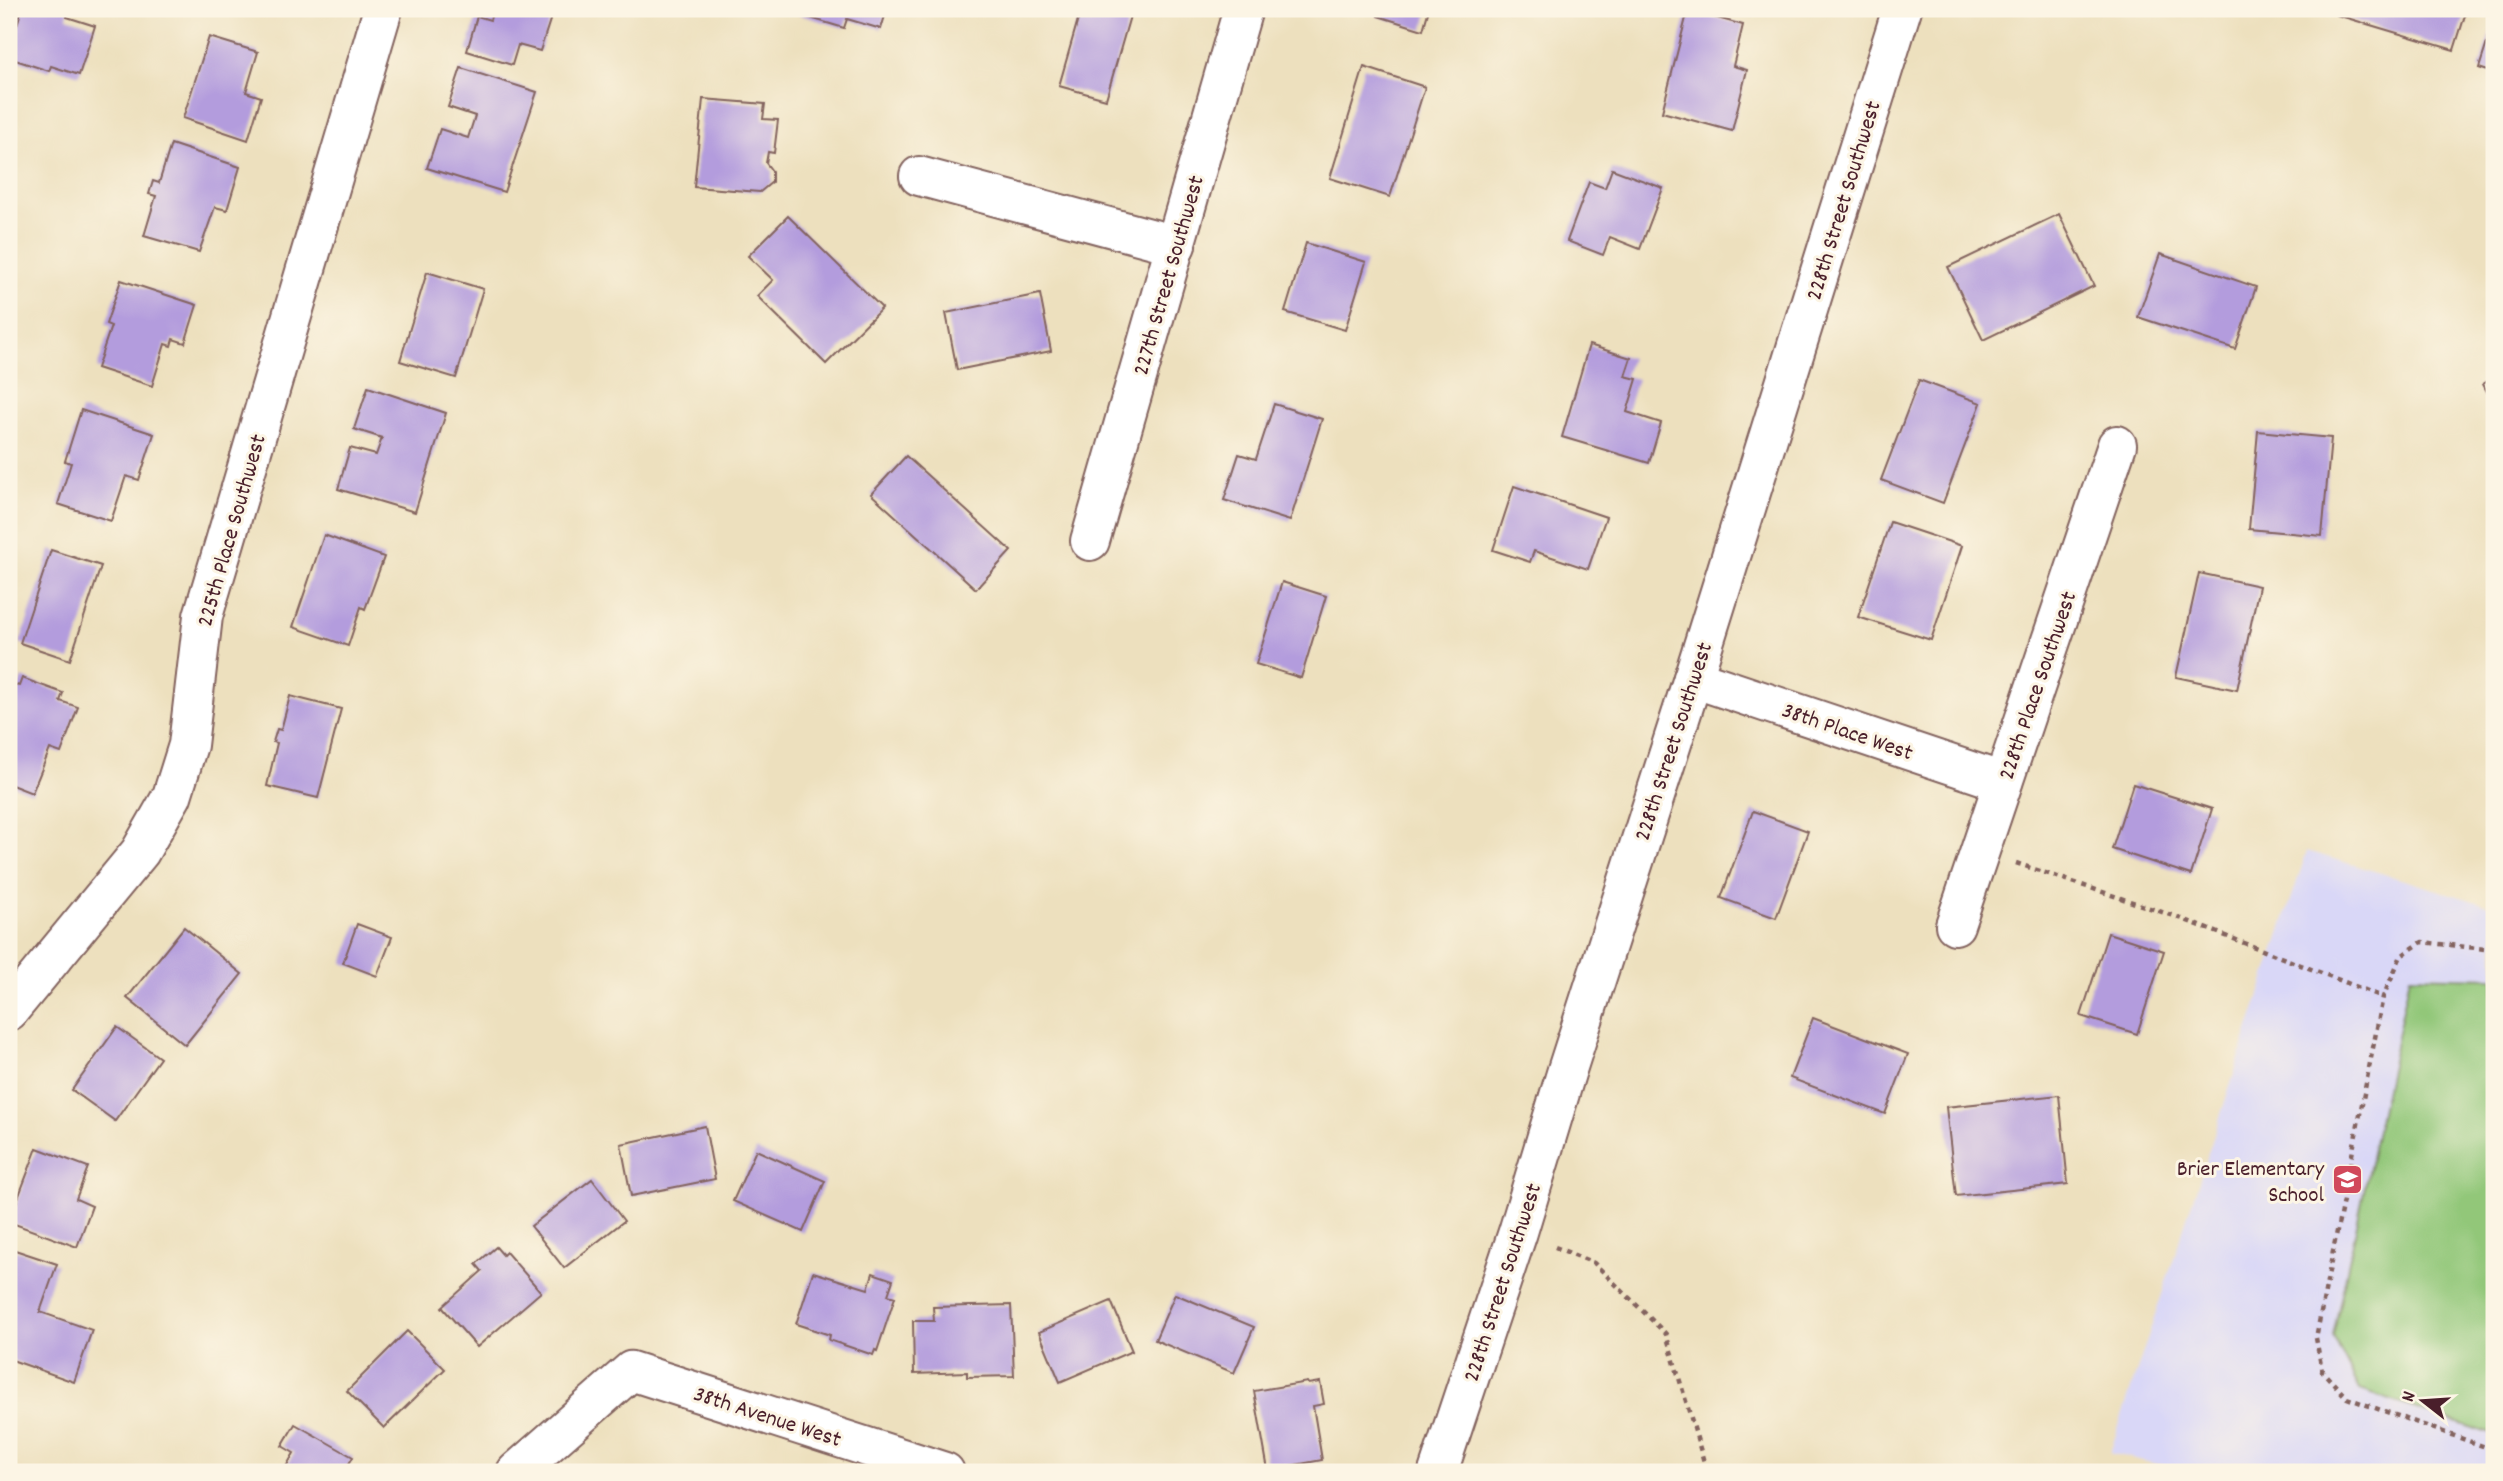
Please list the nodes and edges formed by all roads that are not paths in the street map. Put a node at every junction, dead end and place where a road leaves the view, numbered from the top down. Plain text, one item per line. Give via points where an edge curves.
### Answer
1 (383, 9) edge
2 (1243, 9) edge
3 (1902, 9) edge
4 (919, 176) dead end
5 (1176, 245) junction
6 (2117, 445) dead end
7 (1090, 541) dead end
8 (1693, 678) junction
9 (2003, 782) junction
10 (1955, 925) dead end
11 (9, 1011) edge
12 (516, 1472) edge
13 (945, 1472) edge
14 (1438, 1472) edge

1 - 11 street, 225th Place Southwest via 203,616 188,744 172,796 140,852
2 - 5 street, 227th Street Southwest
3 - 8 street, 228th Street Southwest
4 - 5 street
5 - 7 street, 227th Street Southwest
6 - 9 street, 228th Place Southwest
8 - 9 street, 38th Place West
8 - 14 street, 228th Street Southwest
9 - 10 street, 228th Place Southwest
12 - 13 street, 38th Avenue West via 631,1371

